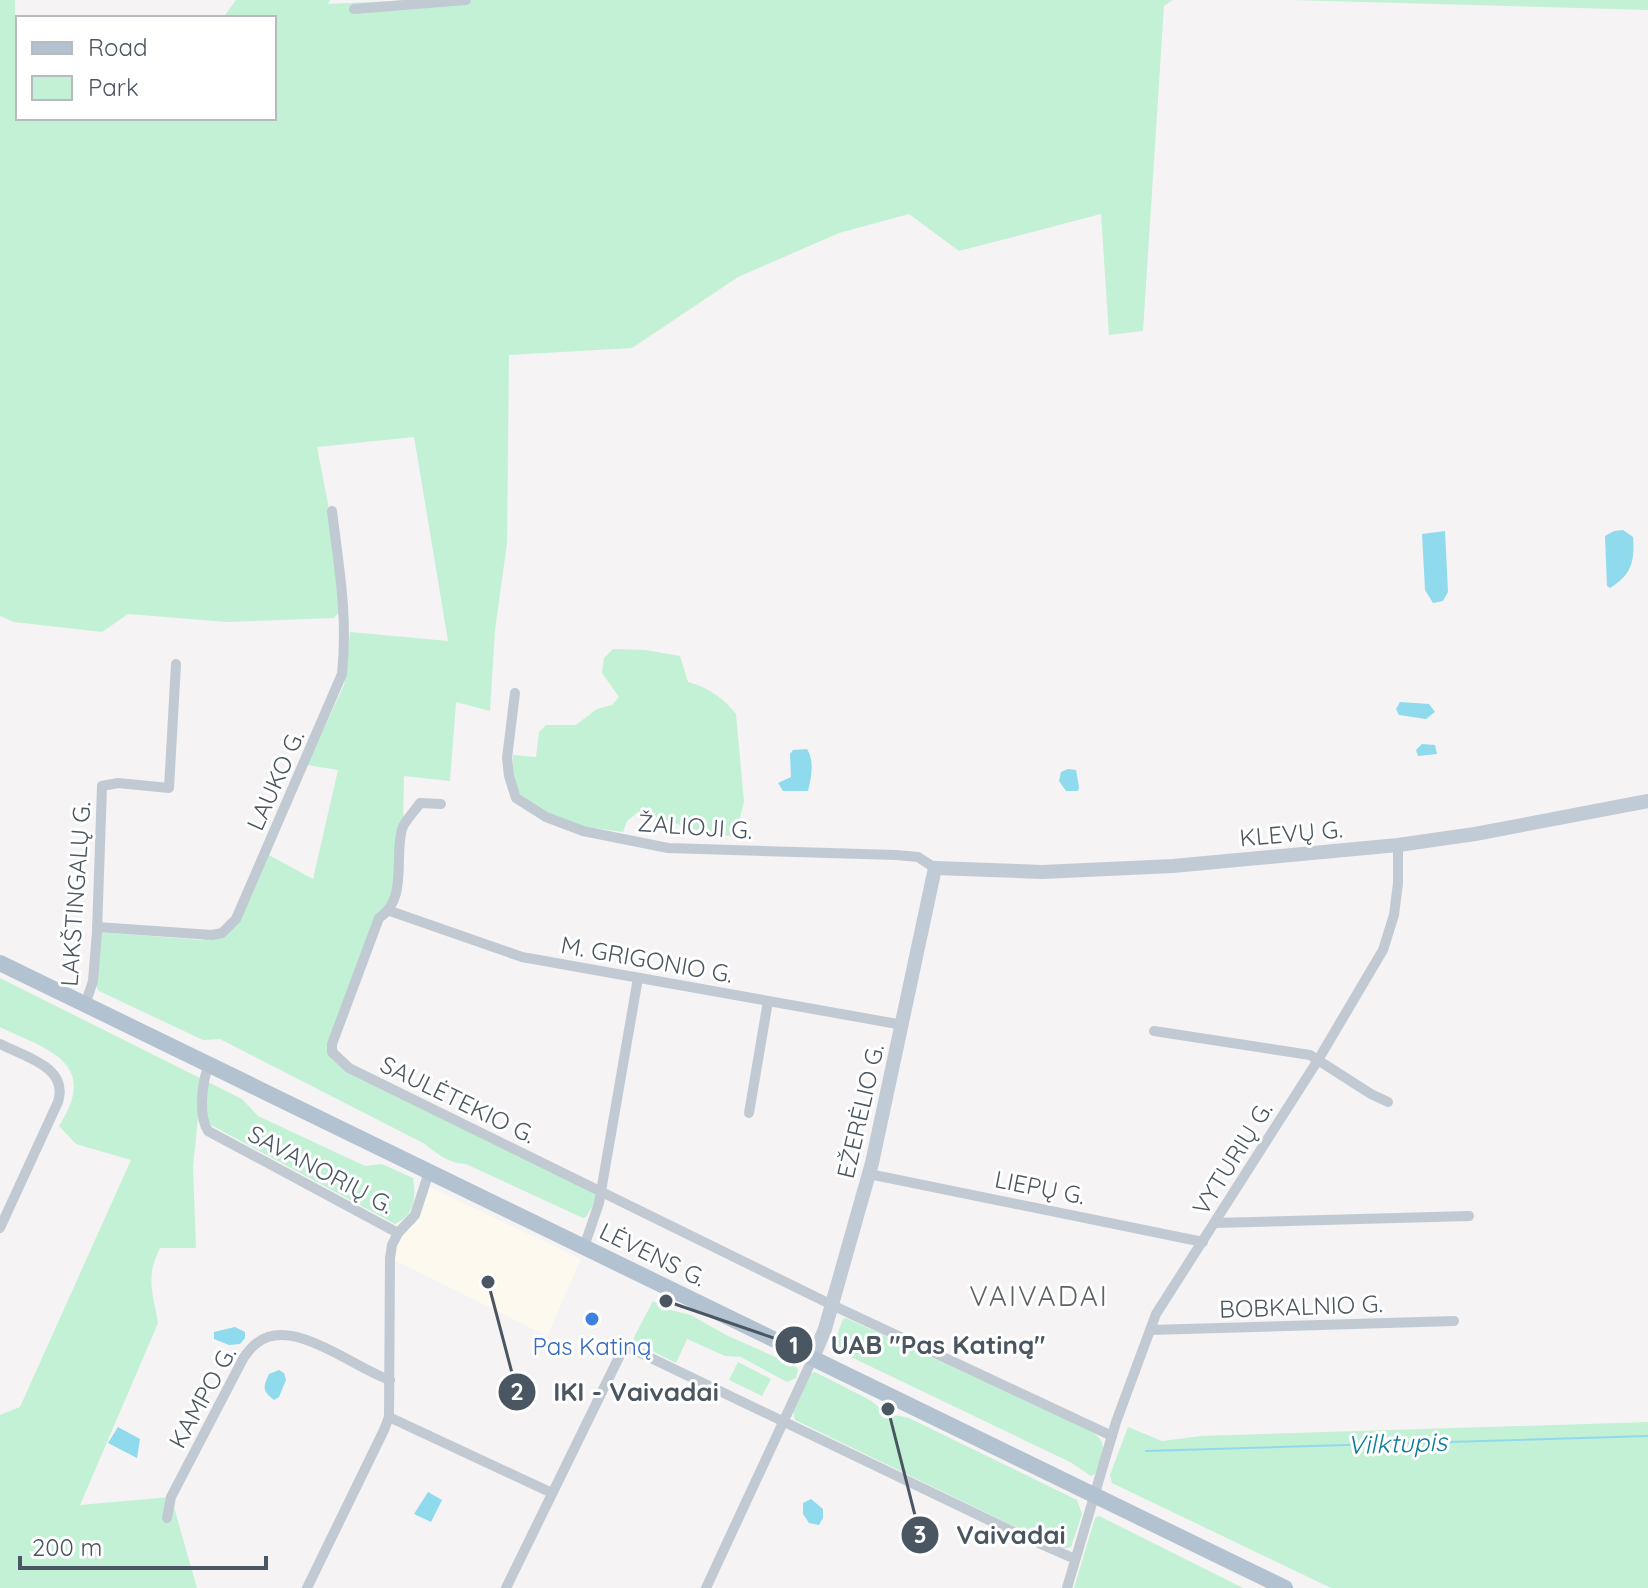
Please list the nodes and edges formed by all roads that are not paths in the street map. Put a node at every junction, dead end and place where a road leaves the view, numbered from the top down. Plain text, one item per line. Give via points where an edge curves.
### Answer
1 (465, 0) edge
2 (354, 9) dead end
3 (332, 511) dead end
4 (176, 664) dead end
5 (515, 693) dead end
6 (1648, 801) edge
7 (441, 804) dead end
8 (1398, 845) junction
9 (935, 868) junction
10 (390, 911) junction
11 (97, 927) junction
12 (0, 963) edge
13 (638, 978) junction
14 (768, 1001) junction
15 (85, 1005) junction
16 (903, 1025) junction
17 (1154, 1031) dead end
18 (0, 1044) edge
19 (1318, 1060) junction
20 (209, 1065) junction
21 (1388, 1102) dead end
22 (749, 1113) dead end
23 (429, 1172) junction
24 (869, 1174) junction
25 (601, 1192) junction
26 (1469, 1216) dead end
27 (1214, 1223) junction
28 (0, 1228) edge
29 (398, 1233) junction
30 (1203, 1242) junction
31 (584, 1247) junction
32 (832, 1305) junction
33 (1454, 1321) dead end
34 (1150, 1330) junction
35 (812, 1360) junction
36 (390, 1380) junction
37 (389, 1417) junction
38 (784, 1422) junction
39 (1112, 1436) junction
40 (552, 1493) junction
41 (1093, 1495) junction
42 (167, 1518) dead end
43 (1075, 1559) junction
44 (307, 1588) edge
45 (506, 1588) edge
46 (706, 1588) edge
47 (1067, 1588) edge
48 (1285, 1588) edge

1 - 2 street
3 - 11 street, LAUKO G. via 346,633 342,674 236,919 212,935
4 - 11 street, LAKŠTINGALŲ G. via 169,788 102,786
5 - 9 street, ŽALIOJI G. via 509,776 516,798 546,817 583,831 668,848 896,855 918,857
6 - 8 main road, KLEVŲ G.
7 - 10 street, SAULĖTEKIO G. via 420,803 403,828
8 - 9 main road, KLEVŲ G. via 1173,866 1042,872
8 - 19 street, VYTURIŲ G. via 1394,915 1383,950
9 - 16 main road, EŽERĖLIO G.
10 - 13 street, M. GRIGONIO G. via 522,957
10 - 25 street, SAULĖTEKIO G. via 379,918 332,1052 349,1068
11 - 15 street, LAKŠTINGALŲ G. via 93,981
12 - 15 main road, LĖVENS G.
13 - 14 street, M. GRIGONIO G.
13 - 25 street
14 - 16 street, M. GRIGONIO G.
14 - 22 street
15 - 20 main road, LĖVENS G.
16 - 24 main road, EŽERĖLIO G.
17 - 19 street
18 - 28 street via 53,1072 61,1086
19 - 21 street
19 - 27 street, VYTURIŲ G.
20 - 23 main road, LĖVENS G.
20 - 29 street, SAVANORIŲ G. via 203,1119 208,1131
23 - 29 street via 415,1215
23 - 31 main road, LĖVENS G.
24 - 30 street, LIEPŲ G.
24 - 32 main road, EŽERĖLIO G.
25 - 31 street
25 - 32 street, SAULĖTEKIO G.
26 - 27 street
27 - 30 street, VYTURIŲ G.
29 - 36 street, SAVANORIŲ G. via 390,1258
30 - 34 street, VYTURIŲ G.
31 - 35 main road, LĖVENS G.
32 - 35 main road, EŽERĖLIO G.
32 - 39 street, SAULĖTEKIO G.
33 - 34 street, BOBKALNIO G.
34 - 39 street, VYTURIŲ G.
35 - 38 street
35 - 41 main road, LĖVENS G.
36 - 37 street, SAVANORIŲ G.
36 - 42 street, KAMPO G. via 301,1337 277,1334 258,1341 244,1357 178,1483
37 - 40 street
37 - 44 street, SAVANORIŲ G.
38 - 40 street via 626,1348
38 - 43 street
38 - 46 street
39 - 41 street, VYTURIŲ G.
40 - 45 street
41 - 43 street, VYTURIŲ G.
41 - 48 main road, LĖVENS G.
43 - 47 street, VYTURIŲ G.

